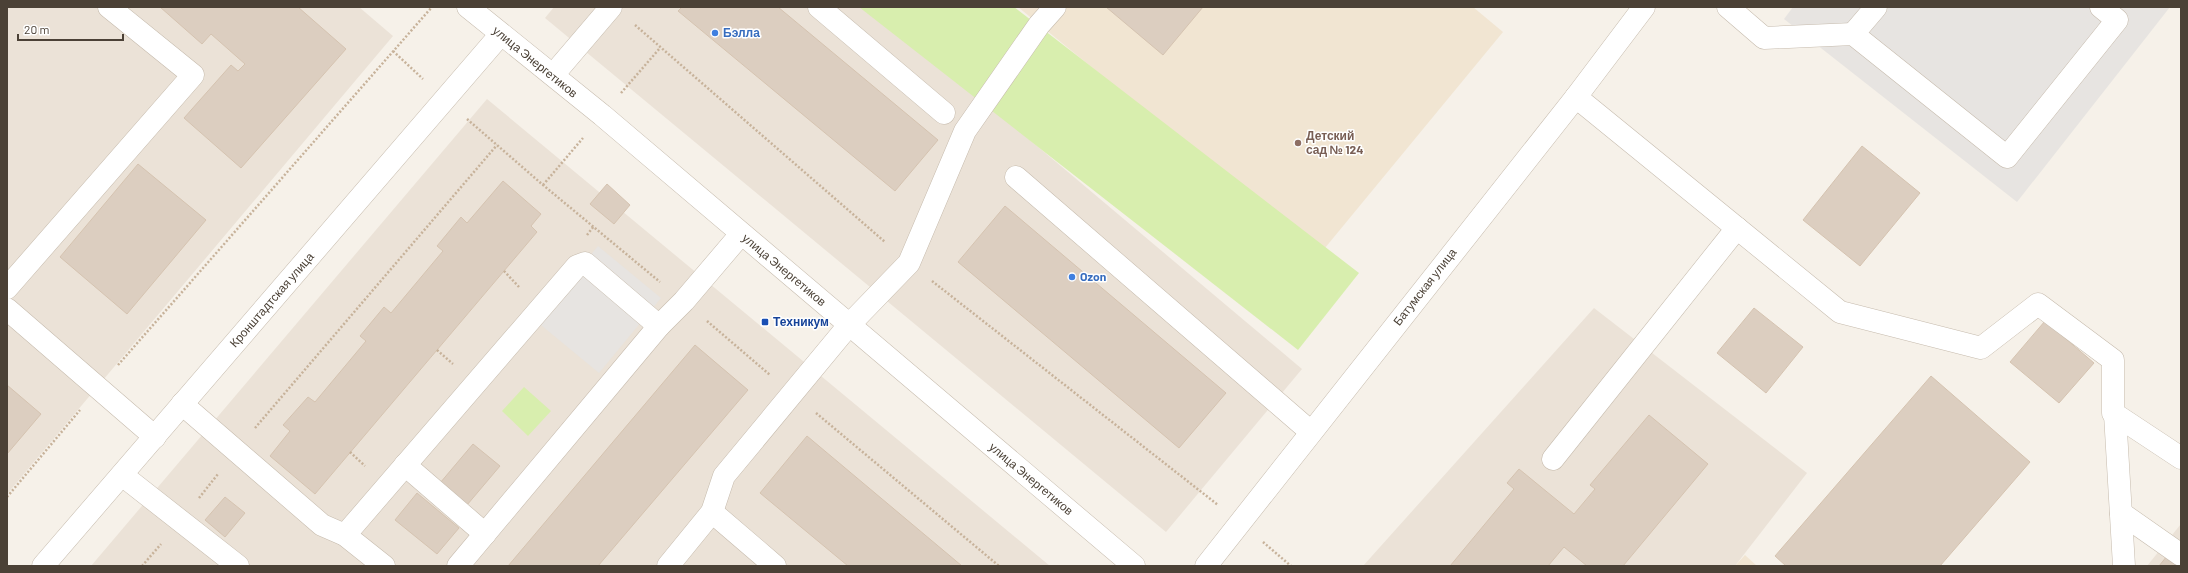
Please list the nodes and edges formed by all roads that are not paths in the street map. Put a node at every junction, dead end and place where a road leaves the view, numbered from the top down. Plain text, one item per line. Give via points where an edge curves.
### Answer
1 (109, 7) edge
2 (468, 7) edge
3 (611, 7) edge
4 (819, 7) edge
5 (1055, 7) edge
6 (1728, 7) edge
7 (1876, 7) edge
8 (2101, 7) edge
9 (1640, 9) edge
10 (501, 34) junction
11 (1853, 34) junction
12 (552, 75) junction
13 (1576, 96) junction
14 (944, 113) dead end
15 (1016, 177) dead end
16 (1737, 228) junction
17 (741, 234) junction
18 (7, 288) edge
19 (7, 309) edge
20 (849, 325) junction
21 (659, 326) junction
22 (182, 404) junction
23 (2115, 414) junction
24 (1311, 432) junction
25 (155, 437) junction
26 (2181, 458) edge
27 (1553, 459) dead end
28 (405, 465) junction
29 (122, 475) junction
30 (712, 512) junction
31 (2121, 513) junction
32 (486, 534) junction
33 (345, 535) junction
34 (2181, 554) edge
35 (43, 566) edge
36 (238, 566) edge
37 (384, 566) edge
38 (458, 566) edge
39 (668, 566) edge
40 (775, 566) edge
41 (1134, 566) edge
42 (1206, 566) edge
43 (2124, 566) edge

1 - 18 street via 193,75
2 - 10 street, улица Энергетиков
3 - 12 street
4 - 14 street
5 - 20 street via 1039,24 965,131 909,263
6 - 11 street via 1764,38
7 - 11 street
8 - 11 street via 2117,20 2007,157
9 - 13 street, Батумская улица
10 - 12 street, улица Энергетиков
10 - 22 street, Кронштадтская улица
12 - 17 street, улица Энергетиков
13 - 16 street
13 - 24 street, Батумская улица
15 - 24 street
16 - 23 street via 1840,312 1981,348 2038,304 2113,360
16 - 27 street
17 - 20 street, улица Энергетиков
17 - 21 street via 684,301
19 - 25 street
20 - 30 street via 724,476
20 - 41 street, улица Энергетиков
21 - 28 street via 585,263 577,266
21 - 32 street
22 - 25 street, Кронштадтская улица
22 - 33 street via 322,525
23 - 26 street
23 - 31 street
24 - 42 street, Батумская улица
25 - 29 street, Кронштадтская улица
28 - 32 street
28 - 33 street
29 - 35 street, Кронштадтская улица
29 - 36 street
30 - 39 street
30 - 40 street
31 - 34 street
31 - 43 street
32 - 38 street
33 - 37 street

